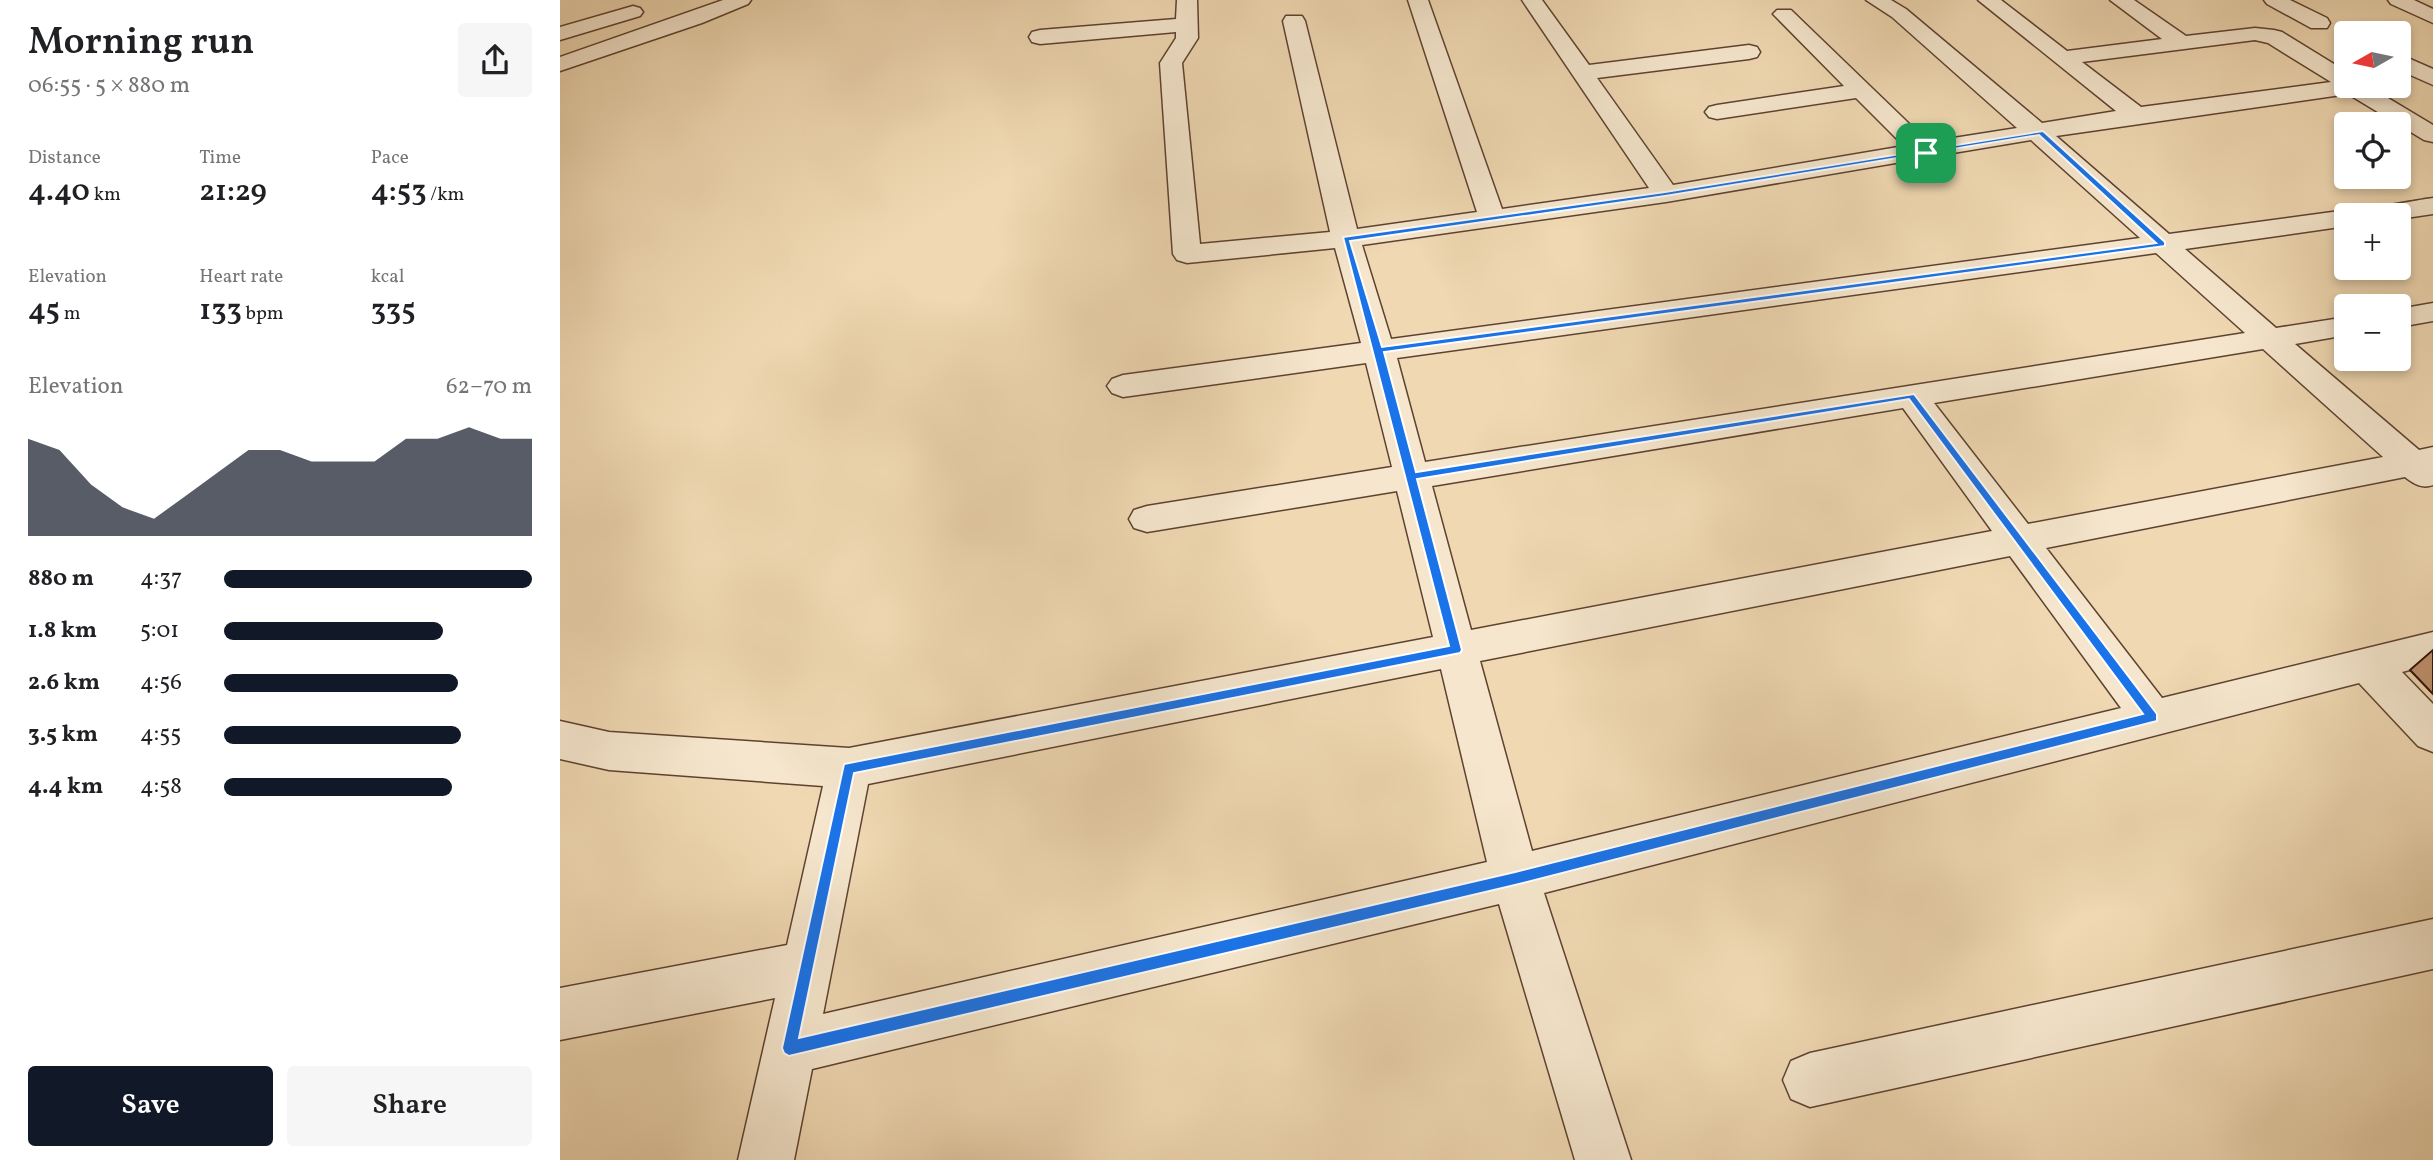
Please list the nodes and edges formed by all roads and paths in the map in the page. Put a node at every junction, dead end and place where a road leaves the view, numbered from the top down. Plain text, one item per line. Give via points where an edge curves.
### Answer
1 (741, 0) edge
2 (1418, 0) edge
3 (1532, 0) edge
4 (1876, 0) edge
5 (1988, 0) edge
6 (2120, 0) edge
7 (2274, 0) edge
8 (2398, 0) edge
9 (630, 6) edge
10 (1187, 12) edge
11 (1784, 14) dead end
12 (2433, 17) edge
13 (1294, 21) dead end
14 (2319, 23) dead end
15 (560, 34) edge
16 (643, 36) junction
17 (1041, 37) dead end
18 (2180, 42) junction
19 (1749, 52) dead end
20 (2063, 58) junction
21 (560, 64) edge
22 (2412, 68) edge
23 (1582, 73) junction
24 (2334, 74) edge
25 (2433, 78) edge
26 (2334, 88) edge
27 (1861, 90) junction
28 (2372, 98) edge
29 (1717, 112) dead end
30 (2136, 115) junction
31 (2040, 133) junction
32 (2433, 135) edge
33 (1926, 153) junction
34 (1665, 194) junction
35 (2433, 206) edge
36 (2411, 209) edge
37 (1492, 218) junction
38 (2334, 220) edge
39 (1346, 239) junction
40 (2162, 244) junction
41 (2433, 312) edge
42 (2411, 316) edge
43 (2334, 328) edge
44 (2270, 338) junction
45 (1379, 350) junction
46 (1123, 386) dead end
47 (1911, 396) junction
48 (2426, 468) edge
49 (1412, 476) junction
50 (1147, 519) dead end
51 (2019, 540) junction
52 (2433, 648) edge
53 (1456, 650) junction
54 (2366, 663) junction
55 (2152, 717) junction
56 (2433, 733) edge
57 (560, 740) edge
58 (849, 768) junction
59 (1515, 878) junction
60 (2433, 944) edge
61 (806, 967) junction
62 (560, 1014) edge
63 (789, 1048) junction
64 (1810, 1080) dead end
65 (766, 1160) edge
66 (1603, 1160) edge

1 - 16 street
2 - 37 street
3 - 23 street
4 - 31 street via 1899,13
5 - 20 street
6 - 18 street
7 - 14 street
8 - 12 street
9 - 15 street
9 - 16 street
10 - 17 street
10 - 39 street via 1187,38 1171,63 1187,254
11 - 27 street
13 - 39 street
16 - 21 street
18 - 20 street
18 - 24 street via 2274,37
19 - 23 street
20 - 30 street
22 - 25 street
23 - 34 street
26 - 30 street
27 - 29 street
27 - 33 street
28 - 32 street
30 - 31 street
31 - 33 street
31 - 40 street
33 - 34 street
34 - 37 street
35 - 36 street
37 - 39 street
38 - 40 street
39 - 45 street
40 - 44 street
40 - 45 street
41 - 42 street
43 - 44 street
44 - 47 street
44 - 48 street
45 - 46 street
45 - 49 street
47 - 49 street
47 - 51 street
48 - 51 street
49 - 50 street
49 - 53 street
51 - 53 street
51 - 55 street
52 - 54 street
53 - 58 street
53 - 59 street
54 - 55 street
54 - 56 street
55 - 59 street
57 - 58 street via 609,751
58 - 61 street
59 - 63 street
59 - 66 street
60 - 64 street
61 - 62 street
61 - 63 street
63 - 65 street

